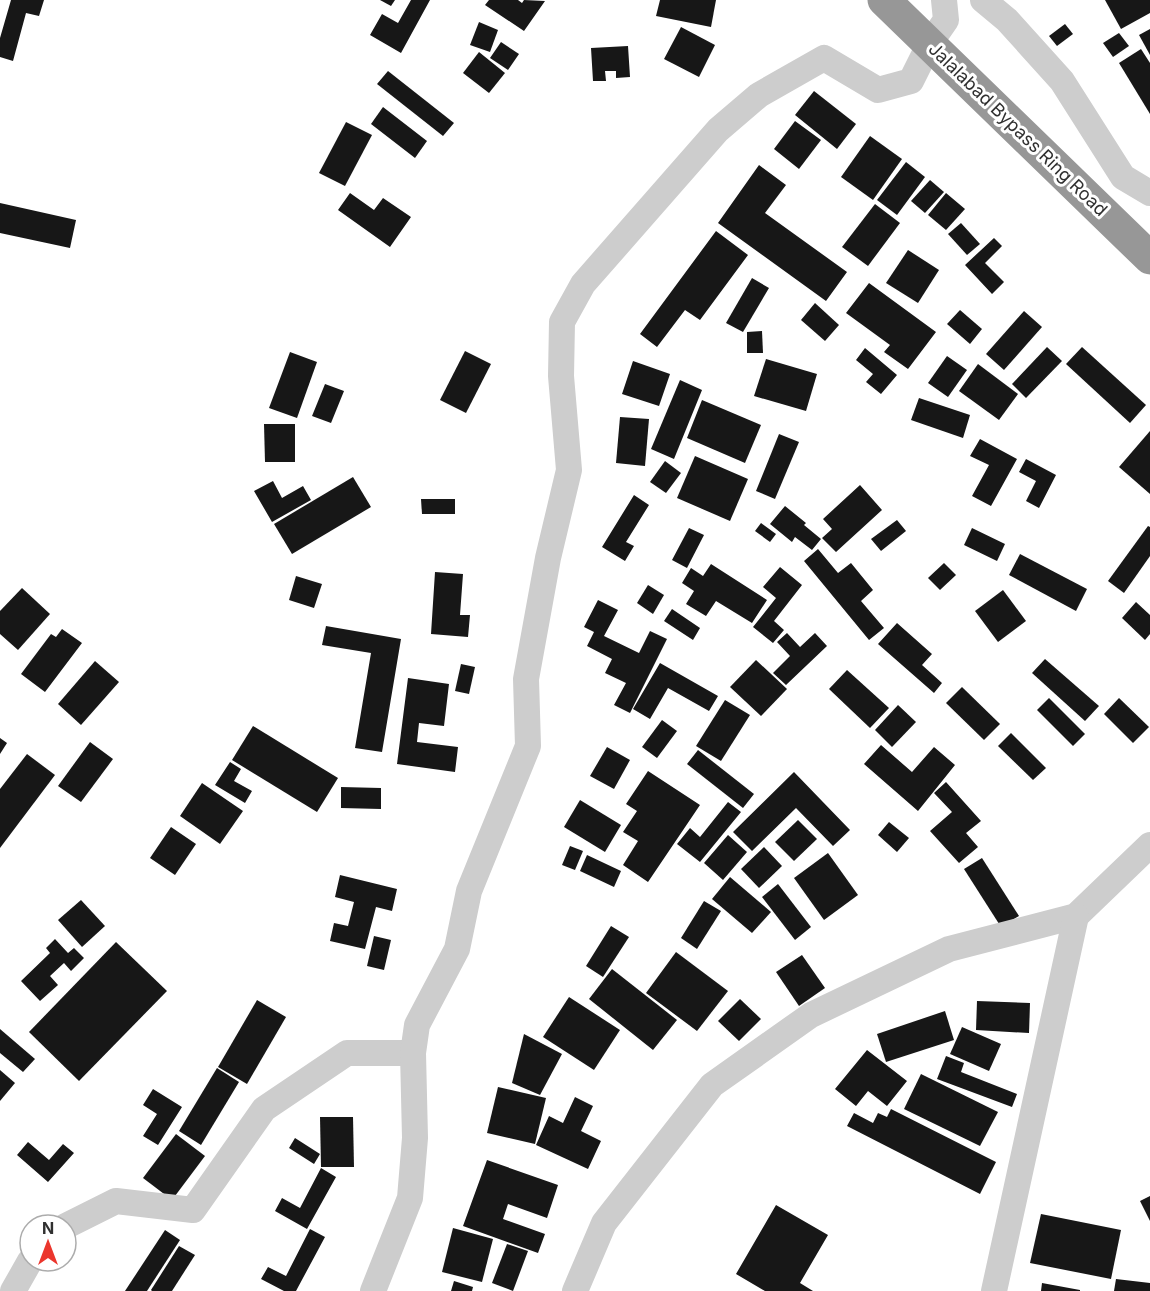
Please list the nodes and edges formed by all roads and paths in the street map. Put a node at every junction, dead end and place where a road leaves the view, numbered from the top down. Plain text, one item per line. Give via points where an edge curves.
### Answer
1 (884, 0) edge
2 (944, 0) edge
3 (982, 0) edge
4 (930, 43) junction
5 (1150, 193) edge
6 (1150, 258) edge
7 (1150, 845) edge
8 (1076, 916) junction
9 (413, 1053) junction
10 (78, 1220) edge
11 (23, 1273) edge
12 (13, 1291) edge
13 (373, 1291) edge
14 (575, 1291) edge
15 (994, 1291) edge

1 - 4 highway, Jalalabad Bypass Ring Road
2 - 4 street via 946,21
3 - 5 street via 1007,20 1062,81 1123,177
4 - 6 highway, Jalalabad Bypass Ring Road
4 - 9 street via 911,81 878,90 824,58 759,95 718,130 583,284 562,322 561,376 569,470 526,679 528,746 469,891 457,949 417,1025
7 - 8 street
8 - 14 street via 949,949 811,1015 712,1085 604,1223
8 - 15 street
9 - 10 street via 347,1053 264,1109 193,1210 116,1201
9 - 13 street via 415,1138 410,1198
11 - 12 street

